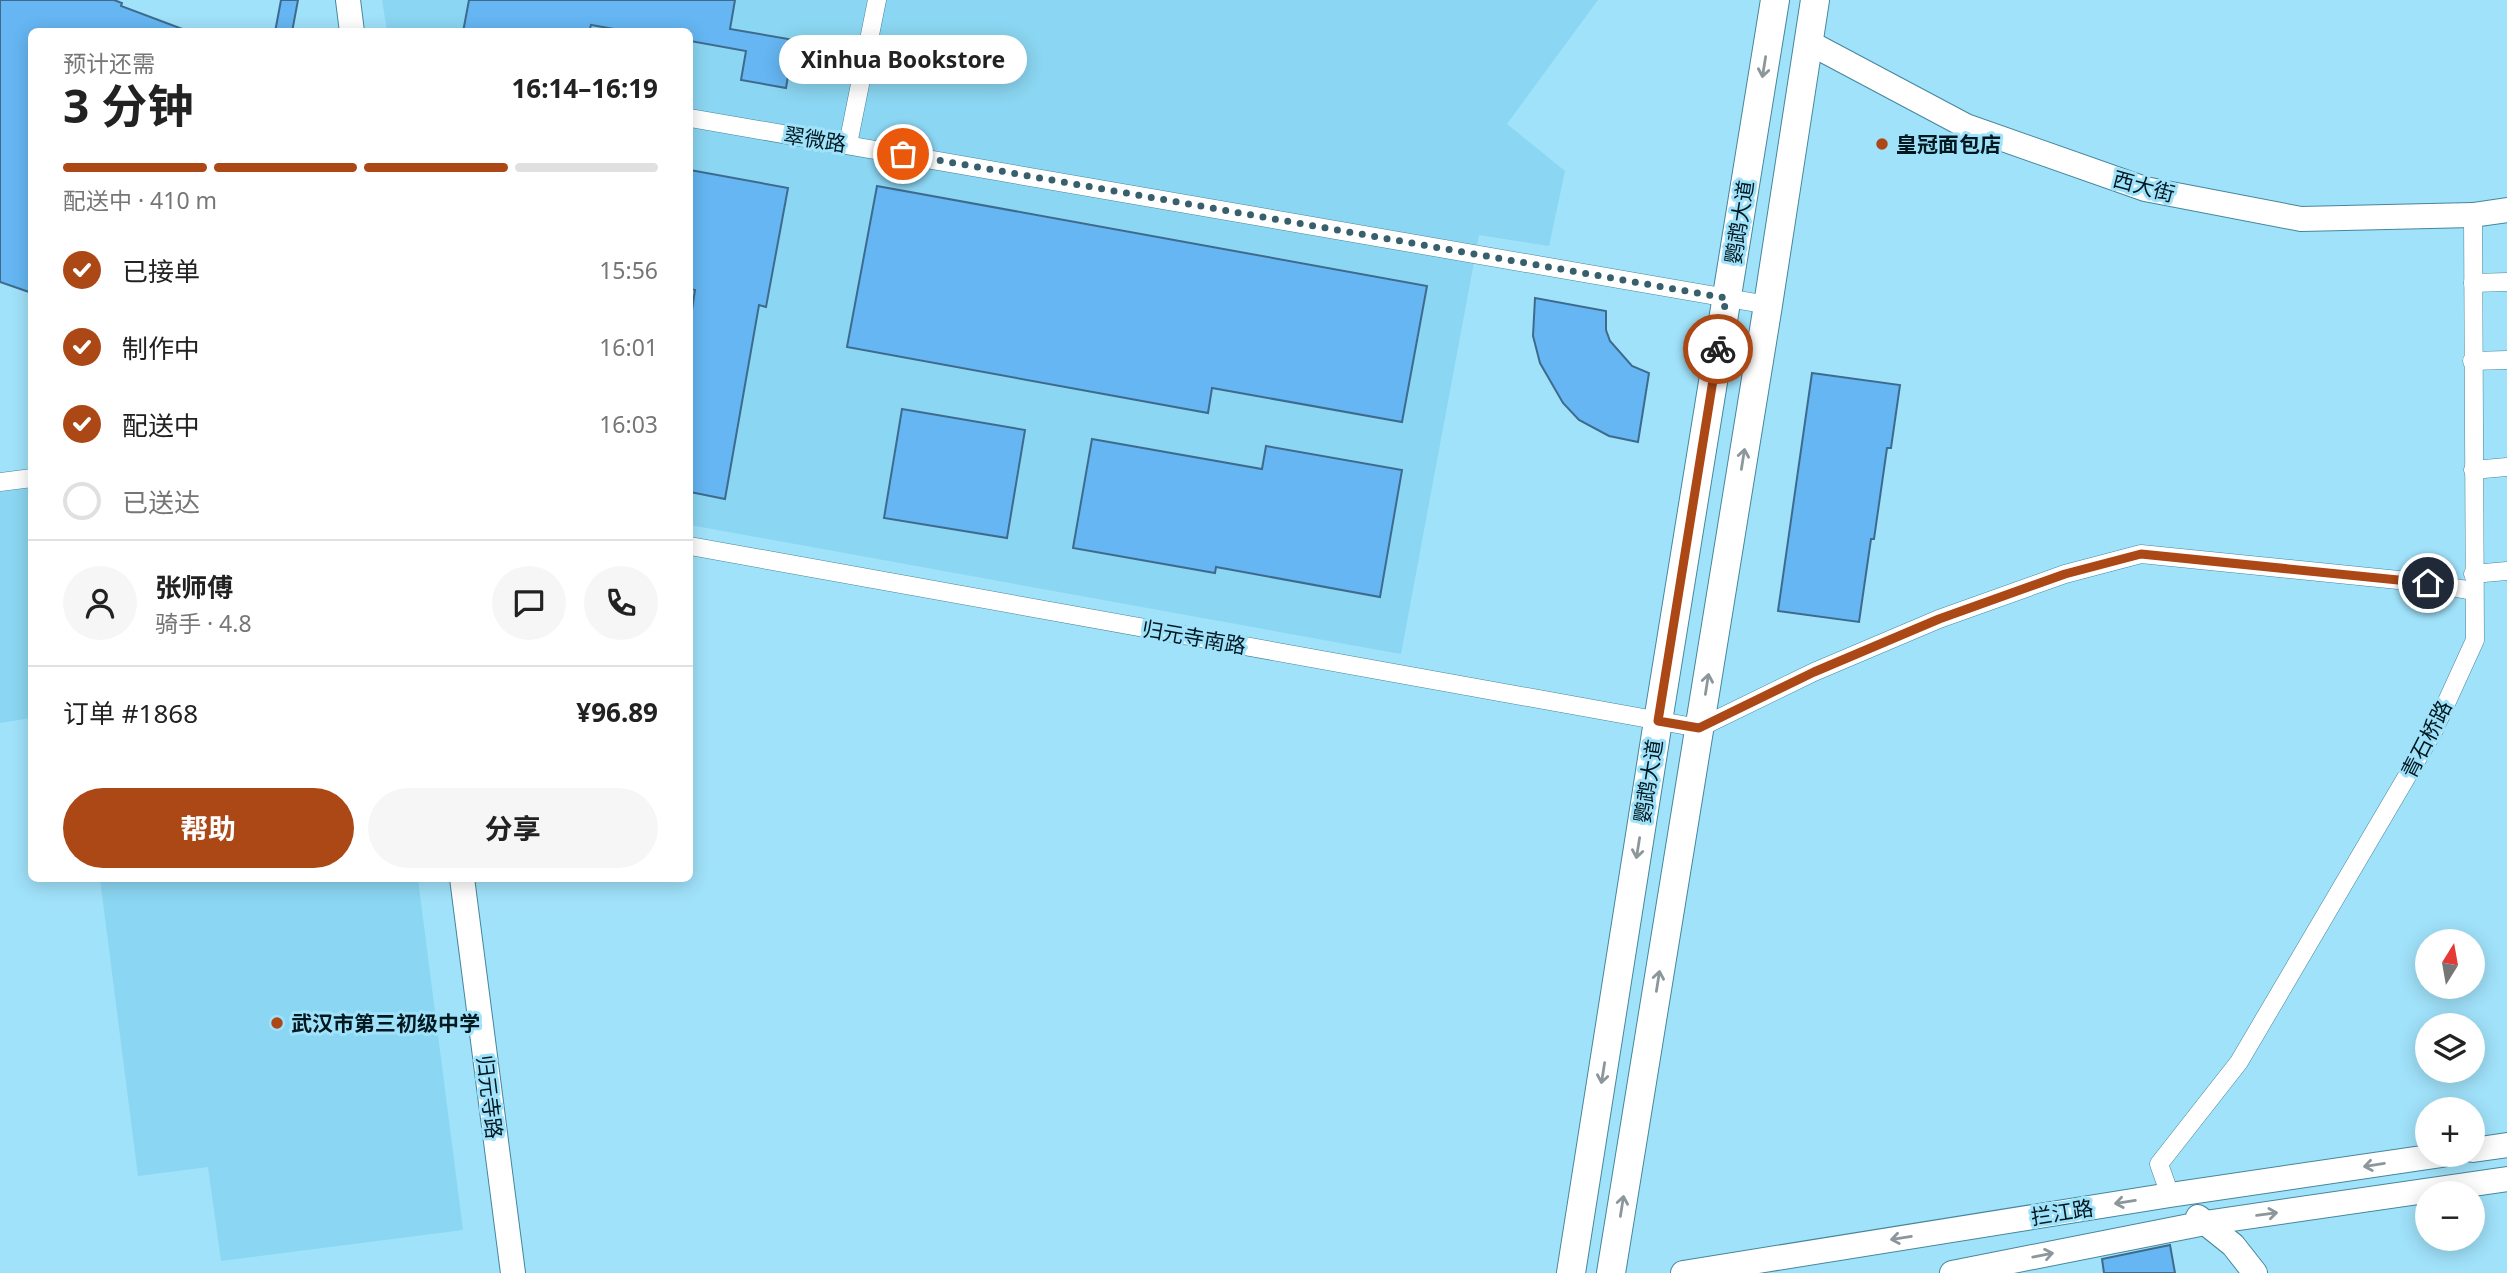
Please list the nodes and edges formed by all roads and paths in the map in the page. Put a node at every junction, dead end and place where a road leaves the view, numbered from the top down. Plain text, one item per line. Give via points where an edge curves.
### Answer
1 (348, 0) edge
2 (877, 0) edge
3 (1775, 0) edge
4 (1815, 0) edge
5 (352, 28) edge
6 (1808, 42) junction
7 (693, 118) edge
8 (848, 144) junction
9 (2507, 210) edge
10 (2473, 215) junction
11 (2507, 282) edge
12 (2473, 283) junction
13 (1726, 298) junction
14 (1768, 305) junction
15 (2507, 360) edge
16 (2472, 361) junction
17 (2507, 467) edge
18 (2473, 470) junction
19 (28, 478) edge
20 (0, 482) edge
21 (693, 547) edge
22 (2507, 571) edge
23 (2473, 582) junction
24 (1658, 721) junction
25 (1699, 728) junction
26 (463, 882) edge
27 (2507, 1145) edge
28 (2485, 1148) edge
29 (2415, 1159) edge
30 (2507, 1179) edge
31 (2170, 1195) junction
32 (2205, 1223) junction
33 (513, 1273) edge
34 (1571, 1273) edge
35 (1611, 1273) edge
36 (1682, 1273) edge
37 (1952, 1273) edge
38 (2255, 1273) edge

1 - 5 main road
2 - 8 street
3 -> 13 main road, 鹦鹉大道
4 - 6 main road, 鹦鹉大道
6 - 10 main road, 西大街 via 1966,125 2145,189 2301,219
6 - 14 main road, 鹦鹉大道
7 - 8 street, 翠微路
8 - 13 street, 翠微路
9 - 10 main road, 西大街
10 - 12 street, 青石桥路
11 - 12 street
12 - 16 street, 青石桥路
13 - 14 street, 翠微路
13 - 24 main road, 鹦鹉大道
25 -> 14 main road, 鹦鹉大道
15 - 16 street
16 - 18 street, 青石桥路
17 - 18 street
18 - 23 street, 青石桥路
19 - 20 street
21 - 24 street, 归元寺南路
22 - 23 street
23 - 25 street via 2428,583 2141,554 2065,574 1939,619
23 - 31 street, 青石桥路 via 2475,640 2433,732 2239,1062 2159,1164
24 - 25 street, 归元寺南路
24 -> 34 main road, 鹦鹉大道
35 -> 25 main road, 鹦鹉大道
26 - 33 main road, 归元寺路
27 - 28 main road
29 -> 31 main road, 拦江路
32 -> 30 main road, 拦江路
31 - 32 main road
31 -> 36 main road, 拦江路
37 -> 32 main road, 拦江路
32 - 38 main road via 2233,1245

